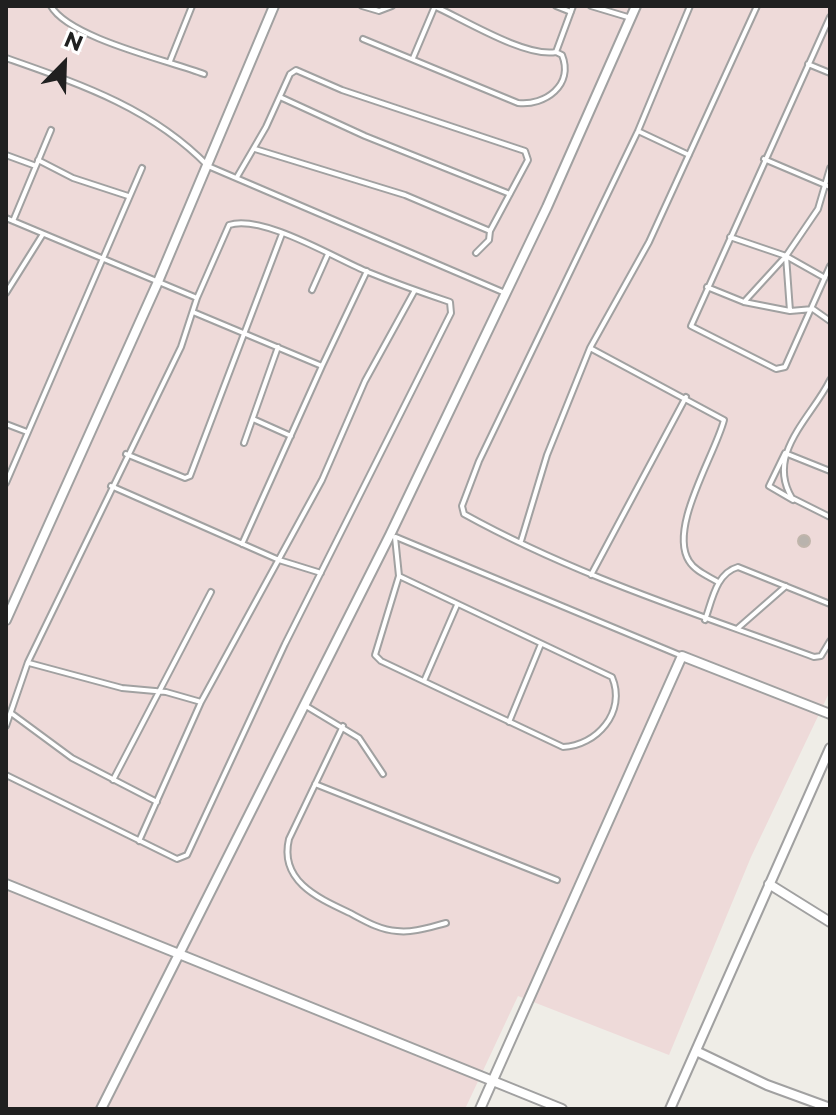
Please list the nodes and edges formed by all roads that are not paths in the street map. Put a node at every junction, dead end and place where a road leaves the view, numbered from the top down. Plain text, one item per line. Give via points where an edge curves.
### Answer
1 (51, 6) edge
2 (192, 6) edge
3 (274, 6) edge
4 (362, 6) edge
5 (392, 6) edge
6 (435, 6) edge
7 (556, 6) edge
8 (573, 6) edge
9 (591, 6) edge
10 (636, 6) edge
11 (690, 6) edge
12 (757, 6) edge
13 (571, 12) junction
14 (830, 17) edge
15 (631, 18) junction
16 (363, 39) dead end
17 (556, 52) junction
18 (6, 58) edge
19 (413, 58) junction
20 (170, 61) junction
21 (808, 64) junction
22 (830, 73) edge
23 (204, 74) dead end
24 (280, 97) junction
25 (51, 130) dead end
26 (638, 131) junction
27 (255, 149) junction
28 (6, 155) edge
29 (689, 155) junction
30 (764, 159) junction
31 (37, 163) junction
32 (208, 166) junction
33 (142, 168) dead end
34 (830, 168) edge
35 (237, 177) junction
36 (823, 184) junction
37 (830, 187) edge
38 (510, 194) junction
39 (129, 197) junction
40 (6, 218) edge
41 (13, 221) junction
42 (490, 231) junction
43 (43, 234) junction
44 (282, 234) junction
45 (730, 237) junction
46 (476, 253) dead end
47 (328, 254) junction
48 (786, 256) junction
49 (102, 259) junction
50 (830, 266) edge
51 (367, 271) junction
52 (825, 278) junction
53 (157, 284) junction
54 (707, 287) junction
55 (312, 290) dead end
56 (415, 290) junction
57 (6, 293) edge
58 (505, 293) junction
59 (197, 298) junction
60 (744, 302) junction
61 (813, 309) junction
62 (790, 311) junction
63 (193, 312) junction
64 (830, 321) edge
65 (245, 333) junction
66 (278, 347) junction
67 (590, 348) junction
68 (322, 366) junction
69 (830, 380) edge
70 (686, 397) junction
71 (253, 419) junction
72 (6, 424) edge
73 (27, 432) junction
74 (291, 436) junction
75 (244, 443) dead end
76 (785, 453) junction
77 (126, 454) junction
78 (830, 471) edge
79 (6, 483) edge
80 (111, 486) junction
81 (830, 516) edge
82 (392, 536) junction
83 (521, 541) junction
84 (242, 544) junction
85 (279, 560) junction
86 (321, 573) junction
87 (399, 576) junction
88 (591, 576) junction
89 (718, 582) junction
90 (786, 586) junction
91 (211, 592) dead end
92 (830, 604) edge
93 (457, 605) junction
94 (6, 620) edge
95 (705, 620) junction
96 (738, 628) junction
97 (830, 641) edge
98 (541, 644) junction
99 (682, 656) junction
100 (28, 662) junction
101 (424, 681) junction
102 (160, 692) junction
103 (201, 702) junction
104 (304, 705) junction
105 (11, 713) junction
106 (830, 714) edge
107 (509, 722) junction
108 (6, 726) edge
109 (343, 726) junction
110 (830, 748) edge
111 (383, 774) dead end
112 (6, 775) edge
113 (113, 780) junction
114 (315, 784) junction
115 (157, 802) junction
116 (139, 841) junction
117 (557, 880) dead end
118 (6, 884) edge
119 (769, 884) junction
120 (830, 922) edge
121 (446, 923) dead end
122 (177, 953) junction
123 (696, 1051) junction
124 (493, 1081) junction
125 (830, 1108) edge
126 (101, 1109) edge
127 (480, 1109) edge
128 (562, 1109) edge
129 (670, 1109) edge

1 - 20 lane via 58,18 80,30
2 - 20 lane
3 - 32 street
4 - 5 lane via 379,11
6 - 17 lane via 511,41
6 - 19 lane
7 - 13 lane
8 - 13 lane
9 - 15 lane
10 - 15 street
11 - 26 lane
12 - 29 lane
13 - 17 lane
14 - 21 lane
15 - 58 street
16 - 19 lane
17 - 19 lane via 565,66 560,86 534,105
18 - 32 lane via 115,98
20 - 23 lane
21 - 22 lane
21 - 30 lane
24 - 27 lane
24 - 38 lane
24 - 38 lane via 296,70 525,151 528,160
25 - 31 lane
26 - 29 lane
26 - 83 lane via 462,506 464,514
27 - 35 lane
27 - 42 lane via 405,195
28 - 31 lane
29 - 67 lane via 649,242
30 - 36 lane
30 - 45 lane
31 - 39 lane
31 - 41 lane
32 - 35 lane
32 - 53 street
33 - 39 lane
34 - 36 lane
35 - 58 lane
36 - 37 lane
36 - 48 lane via 818,209
38 - 42 lane
39 - 49 lane
40 - 41 lane
41 - 43 lane
42 - 46 lane
43 - 49 lane
43 - 57 lane
44 - 47 lane
44 - 59 lane via 229,225
44 - 65 lane
45 - 48 lane
45 - 54 lane
47 - 51 lane
47 - 55 lane
48 - 52 lane
48 - 60 lane
48 - 62 lane
49 - 53 lane
49 - 73 lane
50 - 52 lane
51 - 56 lane
51 - 68 lane
52 - 61 lane
53 - 59 lane
53 - 94 street
54 - 60 lane
54 - 61 lane via 691,326 776,369 785,367
56 - 85 lane
56 - 86 lane via 450,302 451,313
58 - 82 street
59 - 63 lane
60 - 62 lane
61 - 62 lane
61 - 64 lane
63 - 65 lane
63 - 77 lane via 181,347
65 - 66 lane
65 - 77 lane via 190,476
66 - 68 lane
66 - 71 lane
67 - 70 lane
67 - 83 lane via 547,455
68 - 74 lane
69 - 76 lane
70 - 88 lane
70 - 89 lane via 724,420 684,529 687,559
71 - 74 lane
71 - 75 lane
72 - 73 lane
73 - 79 lane
74 - 84 lane
76 - 78 lane
76 - 81 lane via 782,473 792,498
76 - 81 lane via 771,490
77 - 80 lane
80 - 84 lane
80 - 100 lane
82 - 87 lane
82 - 99 lane
82 - 104 street
83 - 88 lane
84 - 85 lane
85 - 86 lane
85 - 103 lane
86 - 116 lane via 187,855 177,859
87 - 93 lane
87 - 101 lane via 375,655
88 - 95 lane
89 - 90 lane via 738,567
89 - 95 lane
90 - 92 lane
90 - 96 lane
91 - 102 lane
93 - 98 lane
93 - 101 lane
95 - 96 lane
96 - 97 lane via 814,657 821,656
98 - 107 lane
98 - 107 lane via 612,677 615,698 610,718 592,740 578,747 563,747
99 - 106 street
99 - 124 street
100 - 102 lane via 122,688
100 - 105 lane
101 - 107 lane
102 - 103 lane
102 - 113 lane
103 - 115 lane
104 - 109 lane
104 - 122 street
105 - 108 lane
105 - 113 lane via 57,749
109 - 111 lane via 359,738
109 - 114 lane
110 - 119 street
112 - 116 lane
113 - 115 lane
114 - 117 lane
114 - 121 lane via 287,848 286,859 298,882 380,928 417,930
115 - 116 lane
118 - 122 street
119 - 120 street
119 - 123 street
122 - 124 street
122 - 126 street
123 - 125 street
123 - 129 street
124 - 127 street
124 - 128 street

